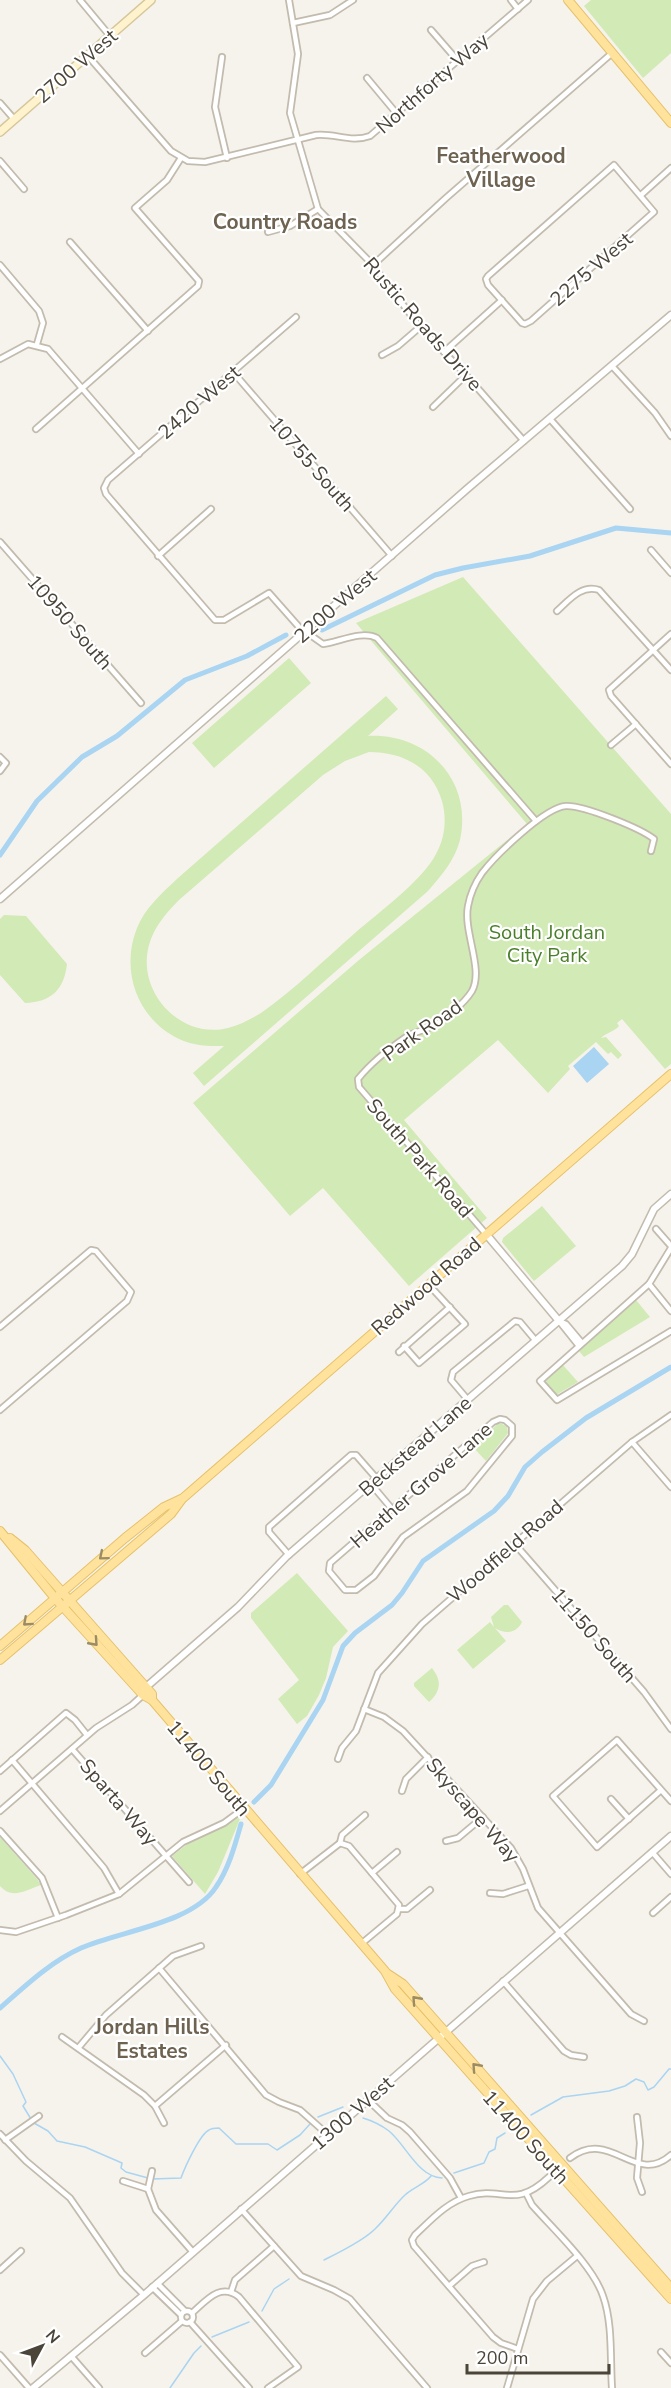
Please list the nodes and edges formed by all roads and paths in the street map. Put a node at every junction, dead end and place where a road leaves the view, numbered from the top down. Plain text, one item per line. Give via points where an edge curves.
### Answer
1 (80, 0) edge
2 (151, 0) edge
3 (288, 0) edge
4 (353, 0) edge
5 (510, 0) edge
6 (528, 0) edge
7 (568, 0) edge
8 (518, 9) junction
9 (293, 23) junction
10 (431, 30) dead end
11 (110, 36) junction
12 (611, 54) junction
13 (88, 56) junction
14 (222, 57) dead end
15 (458, 61) junction
16 (367, 78) dead end
17 (0, 103) edge
18 (398, 114) junction
19 (14, 119) junction
20 (671, 123) edge
21 (0, 132) edge
22 (297, 140) junction
23 (181, 158) junction
24 (227, 158) junction
25 (0, 161) edge
26 (671, 168) edge
27 (24, 189) dead end
28 (641, 195) junction
29 (318, 209) junction
30 (268, 232) dead end
31 (70, 242) dead end
32 (0, 265) edge
33 (374, 265) junction
34 (502, 300) junction
35 (671, 315) edge
36 (296, 317) dead end
37 (420, 327) junction
38 (148, 331) junction
39 (37, 344) junction
40 (444, 352) junction
41 (382, 355) dead end
42 (0, 359) edge
43 (612, 366) junction
44 (233, 372) junction
45 (466, 375) junction
46 (83, 388) junction
47 (433, 407) dead end
48 (550, 419) junction
49 (36, 429) dead end
50 (671, 436) edge
51 (524, 441) junction
52 (139, 454) junction
53 (211, 509) dead end
54 (630, 509) dead end
55 (0, 542) edge
56 (651, 550) dead end
57 (158, 556) junction
58 (392, 556) junction
59 (671, 573) edge
60 (557, 611) dead end
61 (306, 632) junction
62 (671, 634) edge
63 (653, 650) junction
64 (671, 670) edge
65 (141, 703) dead end
66 (636, 724) junction
67 (611, 745) dead end
68 (0, 757) edge
69 (671, 764) edge
70 (0, 771) edge
71 (536, 821) junction
72 (651, 851) dead end
73 (0, 899) edge
74 (671, 1074) edge
75 (358, 1079) joint
76 (671, 1194) edge
77 (656, 1229) dead end
78 (486, 1234) junction
79 (671, 1247) edge
80 (428, 1284) junction
81 (649, 1284) junction
82 (450, 1307) junction
83 (671, 1311) edge
84 (559, 1321) junction
85 (0, 1328) edge
86 (671, 1331) edge
87 (536, 1341) junction
88 (581, 1345) junction
89 (404, 1346) junction
90 (399, 1352) dead end
91 (468, 1400) junction
92 (0, 1410) edge
93 (671, 1415) edge
94 (632, 1442) junction
95 (376, 1479) junction
96 (370, 1484) junction
97 (671, 1487) edge
98 (182, 1499) junction
99 (392, 1509) junction
100 (0, 1530) edge
101 (514, 1543) junction
102 (289, 1555) junction
103 (62, 1591) junction
104 (54, 1597) junction
105 (70, 1600) junction
106 (63, 1607) junction
107 (0, 1646) edge
108 (0, 1660) edge
109 (144, 1691) junction
110 (364, 1709) junction
111 (671, 1729) edge
112 (87, 1735) junction
113 (72, 1749) junction
114 (428, 1757) junction
115 (338, 1759) dead end
116 (12, 1760) junction
117 (0, 1771) edge
118 (31, 1783) junction
119 (661, 1790) junction
120 (402, 1791) dead end
121 (611, 1798) dead end
122 (671, 1802) edge
123 (243, 1809) junction
124 (0, 1811) edge
125 (364, 1815) dead end
126 (483, 1817) junction
127 (628, 1819) junction
128 (0, 1831) edge
129 (671, 1836) edge
130 (446, 1841) dead end
131 (340, 1843) junction
132 (397, 1852) dead end
133 (652, 1852) junction
134 (167, 1856) junction
135 (372, 1873) junction
136 (300, 1874) junction
137 (671, 1874) edge
138 (189, 1882) dead end
139 (528, 1886) junction
140 (430, 1890) dead end
141 (490, 1893) dead end
142 (119, 1894) junction
143 (671, 1897) edge
144 (399, 1909) junction
145 (653, 1913) dead end
146 (58, 1918) junction
147 (0, 1930) edge
148 (560, 1932) junction
149 (361, 1944) junction
150 (201, 1946) dead end
151 (159, 1968) junction
152 (503, 1981) junction
153 (644, 2021) dead end
154 (442, 2035) junction
155 (62, 2037) dead end
156 (226, 2045) junction
157 (79, 2047) junction
158 (584, 2057) dead end
159 (368, 2100) junction
160 (155, 2106) junction
161 (39, 2116) dead end
162 (637, 2117) dead end
163 (164, 2123) dead end
164 (0, 2134) edge
165 (327, 2134) junction
166 (5, 2140) junction
167 (671, 2155) edge
168 (570, 2158) dead end
169 (638, 2163) junction
170 (152, 2171) dead end
171 (549, 2177) dead end
172 (123, 2181) dead end
173 (149, 2186) junction
174 (642, 2192) dead end
175 (526, 2193) junction
176 (461, 2198) junction
177 (241, 2209) junction
178 (274, 2246) junction
179 (21, 2251) dead end
180 (192, 2252) junction
181 (577, 2256) junction
182 (484, 2262) dead end
183 (0, 2270) edge
184 (155, 2285) junction
185 (449, 2286) junction
186 (671, 2288) edge
187 (231, 2292) junction
188 (144, 2295) junction
189 (671, 2299) edge
190 (183, 2313) junction
191 (192, 2313) junction
192 (182, 2321) junction
193 (190, 2322) junction
194 (518, 2349) junction
195 (661, 2352) dead end
196 (145, 2353) dead end
197 (0, 2355) edge
198 (71, 2356) junction
199 (671, 2363) edge
200 (31, 2388) edge
201 (99, 2388) edge
202 (249, 2388) edge
203 (268, 2388) edge
204 (427, 2388) edge
205 (507, 2388) edge
206 (612, 2388) edge

1 - 11 street
2 - 11 main road, 2700 West
3 - 9 street, Rustic Roads Drive
4 - 9 street via 330,15
5 - 8 street
6 - 8 street, Northforty Way
7 - 12 main road
8 - 15 street, Northforty Way
9 - 22 street, Rustic Roads Drive via 298,54 290,113
10 - 15 street
11 - 13 main road, 2700 West
12 - 20 main road
12 - 33 street
13 - 19 main road, 2700 West
13 - 23 street
14 - 24 street via 215,107
15 - 18 street, Northforty Way
16 - 18 street
17 - 19 street
18 - 22 street, Northforty Way via 363,139 325,134
19 - 21 main road, 2700 West
22 - 24 street, Northforty Way
22 - 29 street, Rustic Roads Drive
23 - 24 street, Northforty Way via 205,162
23 - 38 street via 167,180 135,208 199,281 195,290
25 - 27 street
26 - 28 street
28 - 34 street, 2275 West via 654,212 649,219 525,324
28 - 34 street via 614,165 486,279
29 - 30 street via 290,226
29 - 33 street, Rustic Roads Drive
31 - 38 street
32 - 39 street via 39,311 43,323
33 - 37 street, Rustic Roads Drive
34 - 40 street
35 - 43 street, 2200 West
36 - 44 street, 2420 West
37 - 40 street, Rustic Roads Drive
37 - 41 street
38 - 46 street
39 - 42 street via 28,344
39 - 46 street via 48,349
40 - 45 street, Rustic Roads Drive
43 - 48 street, 2200 West
43 - 50 street
44 - 52 street, 2420 West
44 - 58 street, 10755 South
45 - 47 street
45 - 51 street, Rustic Roads Drive
46 - 49 street
46 - 52 street
48 - 51 street, 2200 West
48 - 54 street
51 - 58 street, 2200 West
52 - 57 street, 2420 West via 104,488 111,502
53 - 57 street
55 - 65 street, 10950 South
56 - 59 street
57 - 61 street via 215,620 224,620 269,594
58 - 61 street, 2200 West
60 - 63 street via 580,591 599,590
61 - 71 street via 323,644 371,635 377,638
61 - 73 street, 2200 West
62 - 63 street
63 - 64 street
63 - 66 street via 609,690
66 - 67 street
66 - 69 street
68 - 70 street via 6,763
71 - 72 street, Park Road via 554,809 577,807 650,836 654,839
71 - 75 street, Park Road via 491,862 472,891 467,918 476,976 470,994 439,1021 400,1041
74 - 78 main road, Redwood Road
75 - 78 street, South Park Road via 362,1091
76 - 84 street, Beckstead Lane via 654,1209 622,1266
77 - 79 street
78 - 80 main road, Redwood Road
78 - 84 street
79 - 81 street
80 - 82 street
80 - 98 main road, Redwood Road
81 - 83 street
81 - 88 street
82 - 89 street
82 - 89 street via 465,1324 419,1363
84 - 87 street, Beckstead Lane
84 - 88 street
85 - 92 street via 87,1252 96,1251 131,1292 130,1297
86 - 88 street via 556,1401 540,1381
87 - 91 street, Beckstead Lane
87 - 91 street via 519,1322 512,1322 453,1372 450,1377
89 - 90 street
91 - 95 street, Beckstead Lane
93 - 94 street, Woodfield Road
94 - 97 street
94 - 101 street, Woodfield Road
95 - 96 street, Beckstead Lane
95 - 102 street via 356,1455 351,1455 269,1527
96 - 99 street
96 - 102 street, Beckstead Lane
98 -> 103 main road, Redwood Road via 164,1506
98 - 105 main road, Redwood Road via 171,1514
99 - 99 street, Heather Grove Lane via 493,1422 505,1420 512,1426 513,1432 467,1491 403,1537 374,1576 356,1590 345,1590 329,1571 330,1563
100 - 103 main road, 11400 South via 26,1550
100 - 104 main road, 11400 South
101 - 110 street, Woodfield Road via 392,1655 373,1683
101 - 111 street, 11150 South via 644,1692
102 - 109 street, Beckstead Lane
103 - 104 main road, Redwood Road
103 - 105 main road, 11400 South
104 - 106 main road, 11400 South
104 -> 107 main road, Redwood Road
105 - 106 main road, Redwood Road
105 - 109 main road, 11400 South
106 - 108 main road, Redwood Road
106 -> 109 main road, 11400 South
109 - 112 street via 132,1705
109 - 123 main road, 11400 South via 152,1694 152,1700
110 - 114 street, Skyscape Way via 393,1722
110 - 115 street, Woodfield Road via 356,1731
112 - 113 street
112 - 116 street via 66,1713
113 - 118 street
113 - 134 street, Sparta Way
114 - 120 street via 406,1779
114 - 126 street, Skyscape Way
116 - 117 street
116 - 118 street
118 - 124 street
118 - 142 street via 104,1868
119 - 122 street
119 - 127 street
119 - 127 street via 617,1740 553,1796 597,1847
121 - 127 street
123 - 134 street via 224,1823 183,1842
123 - 136 main road, 11400 South
125 - 131 street via 342,1835
126 - 130 street via 458,1838
126 - 139 street, Skyscape Way via 511,1848
128 - 146 street via 42,1878
129 - 133 street, 1300 West
131 - 135 street via 349,1846
131 - 136 street
132 - 135 street
133 - 137 street
133 - 148 street, 1300 West
134 - 138 street, Sparta Way
134 - 142 street
135 - 144 street
136 - 149 main road, 11400 South
139 - 141 street via 503,1894
139 - 148 street, Skyscape Way via 538,1908
140 - 144 street via 407,1909
142 - 146 street
143 - 145 street
144 - 149 street
146 - 147 street via 16,1932
148 - 152 street, 1300 West
148 - 153 street, Skyscape Way via 631,2014
149 - 154 main road, 11400 South via 403,1984
150 - 151 street via 173,1956
151 - 156 street
151 - 157 street via 106,2015
152 - 154 street, 1300 West
152 - 158 street via 564,2051
154 - 159 street, 1300 West
186 -> 154 main road, 11400 South
154 - 189 main road, 11400 South
155 - 157 street
156 - 160 street
156 - 165 street via 266,2095 300,2110
157 - 160 street
159 - 165 street, 1300 West
159 - 176 street via 410,2132 450,2178
160 - 163 street
161 - 166 street
162 - 169 street
164 - 166 street
165 - 177 street, 1300 West
166 - 188 street via 70,2198 122,2273
167 - 169 street via 656,2164
168 - 169 street via 597,2148
169 - 174 street via 637,2178
170 - 173 street
171 - 175 street
172 - 173 street
173 - 180 street via 156,2210
175 - 176 street
175 - 181 street
176 - 185 street via 412,2240
177 - 178 street
177 - 180 street, 1300 West
178 - 187 street via 235,2280
178 - 204 street via 301,2276 350,2299
179 - 183 street
180 - 184 street, 1300 West
181 - 194 street via 537,2293
181 - 206 street via 604,2297
182 - 185 street via 472,2266
184 - 188 street, 1300 West
184 - 190 street
185 - 194 street via 497,2340
187 - 191 street via 216,2293
187 - 203 street via 298,2367
188 - 198 street, 1300 West
190 - 191 street
190 - 192 street
191 - 193 street
192 - 193 street
192 - 196 street
193 - 202 street
194 - 205 street
195 - 199 street
197 - 200 street
198 - 200 street, 1300 West
198 - 201 street

